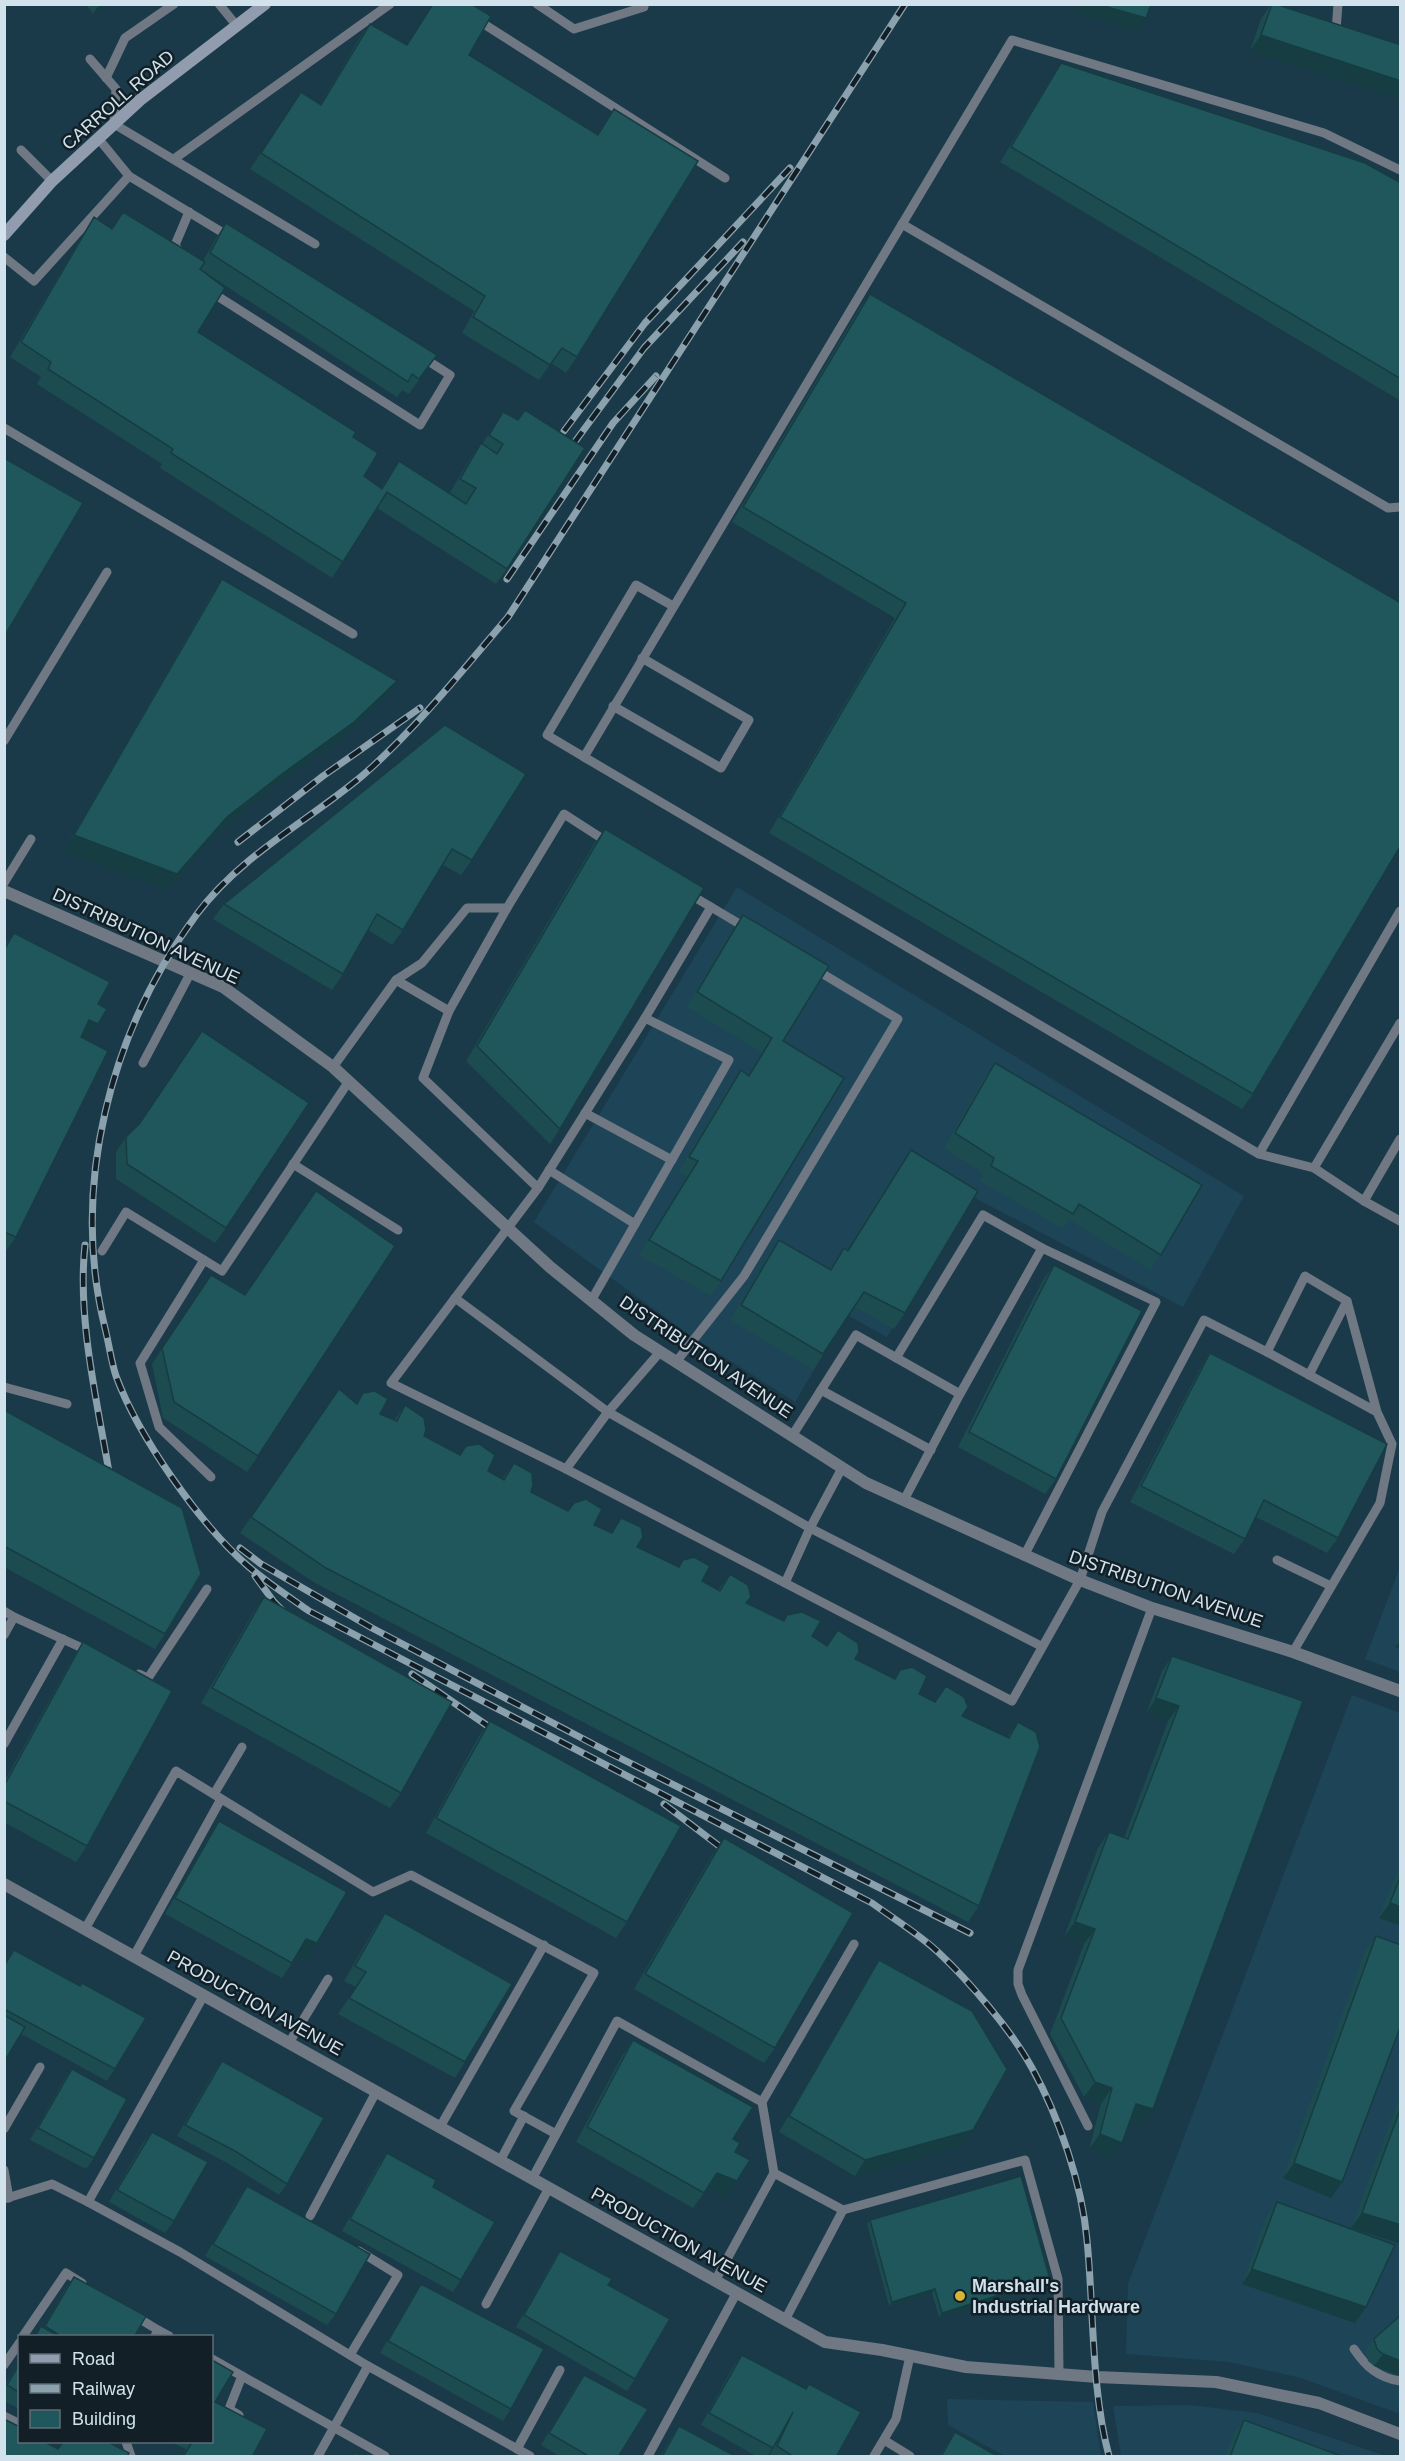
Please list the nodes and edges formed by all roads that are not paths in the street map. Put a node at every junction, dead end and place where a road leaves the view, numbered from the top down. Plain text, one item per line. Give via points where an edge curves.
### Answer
1 (174, 4) edge
2 (219, 4) edge
3 (265, 4) edge
4 (390, 4) edge
5 (537, 4) edge
6 (1338, 4) edge
7 (644, 7) dead end
8 (464, 11) edge
9 (237, 26) junction
10 (1347, 34) edge
11 (90, 59) dead end
12 (106, 78) junction
13 (114, 124) junction
14 (98, 138) junction
15 (21, 150) dead end
16 (174, 159) junction
17 (1401, 170) edge
18 (129, 176) junction
19 (725, 178) dead end
20 (52, 181) junction
21 (189, 212) junction
22 (902, 224) junction
23 (4, 235) edge
24 (240, 243) edge
25 (315, 244) dead end
26 (4, 257) edge
27 (186, 262) edge
28 (203, 287) edge
29 (410, 350) edge
30 (4, 428) edge
31 (1401, 507) edge
32 (107, 572) dead end
33 (673, 606) junction
34 (353, 634) dead end
35 (642, 658) junction
36 (613, 706) junction
37 (4, 741) edge
38 (584, 757) junction
39 (31, 839) dead end
40 (622, 851) edge
41 (4, 883) edge
42 (681, 889) edge
43 (4, 891) edge
44 (711, 907) junction
45 (507, 908) junction
46 (1401, 911) edge
47 (760, 937) edge
48 (800, 960) edge
49 (191, 972) junction
50 (396, 980) junction
51 (449, 1011) junction
52 (645, 1018) junction
53 (1401, 1023) edge
54 (143, 1063) dead end
55 (333, 1067) junction
56 (349, 1081) junction
57 (585, 1113) junction
58 (1401, 1139) edge
59 (1259, 1154) junction
60 (672, 1160) junction
61 (293, 1164) junction
62 (1314, 1168) junction
63 (549, 1170) junction
64 (538, 1188) junction
65 (1364, 1201) junction
66 (1401, 1221) edge
67 (635, 1224) junction
68 (507, 1228) junction
69 (398, 1230) dead end
70 (1042, 1248) junction
71 (102, 1251) dead end
72 (204, 1260) junction
73 (455, 1298) junction
74 (591, 1301) junction
75 (1347, 1301) junction
76 (660, 1352) junction
77 (1267, 1352) junction
78 (896, 1358) junction
79 (676, 1362) junction
80 (1309, 1375) junction
81 (4, 1387) edge
82 (821, 1390) junction
83 (960, 1394) junction
84 (66, 1404) dead end
85 (608, 1412) junction
86 (1377, 1412) junction
87 (792, 1436) junction
88 (931, 1450) junction
89 (842, 1468) junction
90 (566, 1469) junction
91 (210, 1477) dead end
92 (904, 1500) junction
93 (810, 1528) junction
94 (1024, 1556) junction
95 (1277, 1560) dead end
96 (1080, 1580) junction
97 (785, 1583) junction
98 (1331, 1586) junction
99 (207, 1589) dead end
100 (1152, 1608) junction
101 (4, 1611) edge
102 (14, 1617) junction
103 (4, 1635) edge
104 (63, 1639) junction
105 (1041, 1646) junction
106 (1293, 1652) junction
107 (95, 1654) edge
108 (127, 1668) edge
109 (1401, 1691) edge
110 (4, 1744) edge
111 (242, 1747) dead end
112 (218, 1796) junction
113 (4, 1884) edge
114 (85, 1929) junction
115 (854, 1944) dead end
116 (544, 1945) junction
117 (134, 1956) junction
118 (328, 1979) dead end
119 (204, 1995) junction
120 (289, 2043) junction
121 (39, 2067) dead end
122 (376, 2092) junction
123 (762, 2102) junction
124 (524, 2116) junction
125 (1088, 2126) dead end
126 (440, 2127) junction
127 (4, 2129) edge
128 (556, 2134) junction
129 (500, 2161) junction
130 (4, 2170) edge
131 (774, 2173) junction
132 (532, 2178) junction
133 (549, 2188) junction
134 (7, 2198) edge
135 (88, 2202) junction
136 (843, 2210) junction
137 (310, 2216) dead end
138 (352, 2247) edge
139 (715, 2281) junction
140 (93, 2290) edge
141 (737, 2292) junction
142 (486, 2304) dead end
143 (130, 2313) edge
144 (785, 2320) junction
145 (156, 2333) edge
146 (24, 2335) edge
147 (18, 2345) edge
148 (1354, 2349) dead end
149 (350, 2355) junction
150 (910, 2356) junction
151 (213, 2360) edge
152 (5, 2362) edge
153 (368, 2366) junction
154 (560, 2370) dead end
155 (1059, 2374) junction
156 (242, 2376) junction
157 (1401, 2381) edge
158 (4, 2416) edge
159 (251, 2422) edge
160 (18, 2423) edge
161 (334, 2429) junction
162 (1401, 2434) edge
163 (884, 2440) junction
164 (517, 2449) junction
165 (318, 2457) edge
166 (386, 2457) edge
167 (530, 2457) edge
168 (648, 2457) edge
169 (874, 2457) edge
170 (910, 2457) edge

1 - 12 lane via 125,38
2 - 9 lane
3 - 9 main road, CARROLL ROAD
4 - 16 lane
5 - 7 lane via 574,29
6 - 10 lane via 1336,31
8 - 19 lane
9 - 13 main road, CARROLL ROAD
11 - 12 lane
12 - 13 lane via 116,89
13 - 14 main road, CARROLL ROAD
13 - 16 lane
14 - 18 lane
14 - 20 main road, CARROLL ROAD
15 - 20 lane
16 - 25 lane
17 - 22 lane via 1324,133 1012,40
18 - 21 lane
18 - 26 lane via 34,281
20 - 23 main road, CARROLL ROAD
21 - 24 lane
21 - 27 lane via 175,245
22 - 31 lane via 1388,508
22 - 33 lane
28 - 29 lane via 420,425 450,375
30 - 34 lane
32 - 37 lane
33 - 35 lane
33 - 38 lane via 636,585 547,735
35 - 36 lane
35 - 36 lane via 749,720 721,768
36 - 38 lane
38 - 59 lane
39 - 41 lane
40 - 45 lane via 564,814
42 - 44 lane
43 - 49 street, DISTRIBUTION AVENUE
44 - 47 lane
44 - 52 lane
45 - 50 lane via 467,908 422,963
45 - 51 lane
46 - 59 lane
48 - 79 lane via 898,1019 744,1276
49 - 54 lane
49 - 55 street, DISTRIBUTION AVENUE via 223,987
50 - 51 lane
50 - 55 lane
51 - 64 lane via 423,1078
52 - 57 lane
52 - 60 lane via 729,1060
53 - 62 lane
55 - 56 street, DISTRIBUTION AVENUE
56 - 61 lane
56 - 68 street, DISTRIBUTION AVENUE
57 - 60 lane
57 - 63 lane
58 - 65 lane
59 - 62 lane
60 - 67 lane
61 - 69 lane
61 - 72 lane via 222,1271
62 - 65 lane
63 - 64 lane
63 - 67 lane
64 - 68 lane
65 - 66 lane
67 - 74 lane
68 - 73 lane
68 - 74 street, DISTRIBUTION AVENUE
70 - 78 lane via 983,1215
70 - 83 lane
70 - 94 lane via 1156,1302
71 - 72 lane via 126,1212
72 - 91 lane via 140,1363 159,1427
73 - 85 lane
73 - 90 lane via 391,1383
74 - 76 street, DISTRIBUTION AVENUE
75 - 77 lane via 1305,1276
75 - 80 lane
75 - 86 lane
76 - 79 street, DISTRIBUTION AVENUE
76 - 85 lane
77 - 80 lane
77 - 96 lane via 1204,1320 1102,1512
78 - 82 lane via 856,1335
78 - 83 lane
79 - 87 street, DISTRIBUTION AVENUE
80 - 86 lane
81 - 84 lane
82 - 87 lane
82 - 88 lane
83 - 88 lane
85 - 90 lane
85 - 93 lane
86 - 98 lane via 1392,1444 1380,1503
87 - 89 street, DISTRIBUTION AVENUE
88 - 92 lane
89 - 92 street, DISTRIBUTION AVENUE
89 - 93 lane
90 - 97 lane
92 - 94 street, DISTRIBUTION AVENUE
93 - 97 lane
93 - 105 lane
94 - 96 street, DISTRIBUTION AVENUE
95 - 98 lane
96 - 100 street, DISTRIBUTION AVENUE
96 - 105 lane
97 - 105 lane via 1012,1701
98 - 106 lane
99 - 108 lane via 148,1678
100 - 106 street, DISTRIBUTION AVENUE
100 - 125 lane via 1018,1970 1018,1984
101 - 102 lane
102 - 103 lane
102 - 104 lane
104 - 107 lane
104 - 110 lane
106 - 109 street, DISTRIBUTION AVENUE
111 - 112 lane
112 - 114 lane via 176,1771
112 - 116 lane via 373,1892 411,1875
112 - 117 lane
113 - 114 street, PRODUCTION AVENUE
114 - 117 street, PRODUCTION AVENUE
115 - 123 lane
116 - 124 lane via 594,1973 514,2111
116 - 126 lane
117 - 119 street, PRODUCTION AVENUE
118 - 120 lane
119 - 120 street, PRODUCTION AVENUE
119 - 135 lane
120 - 122 street, PRODUCTION AVENUE
121 - 127 lane
122 - 126 street, PRODUCTION AVENUE
122 - 137 lane
123 - 128 lane via 617,2021
123 - 131 lane
124 - 128 lane
124 - 129 lane
126 - 129 street, PRODUCTION AVENUE
128 - 132 lane
129 - 132 street, PRODUCTION AVENUE
130 - 134 lane
131 - 136 lane
131 - 139 lane
132 - 133 street, PRODUCTION AVENUE
133 - 139 street, PRODUCTION AVENUE
133 - 142 lane
134 - 135 lane via 52,2184
135 - 149 lane via 180,2252
136 - 144 lane
136 - 155 lane via 1025,2160 1058,2279
138 - 149 lane via 398,2275
139 - 141 street, PRODUCTION AVENUE
140 - 146 lane via 66,2273
141 - 144 street, PRODUCTION AVENUE
141 - 168 lane
143 - 145 lane
144 - 150 street, PRODUCTION AVENUE via 825,2342
147 - 152 lane
148 - 157 lane via 1374,2373
149 - 153 lane
150 - 155 street, PRODUCTION AVENUE via 966,2367
150 - 163 lane via 896,2419
151 - 156 lane
153 - 161 lane
153 - 164 lane
154 - 164 lane
155 - 162 street, PRODUCTION AVENUE via 1216,2382 1319,2403
156 - 159 lane via 229,2409
156 - 161 lane
158 - 160 lane
161 - 165 lane
161 - 166 lane
163 - 169 lane
163 - 170 lane
164 - 167 lane

